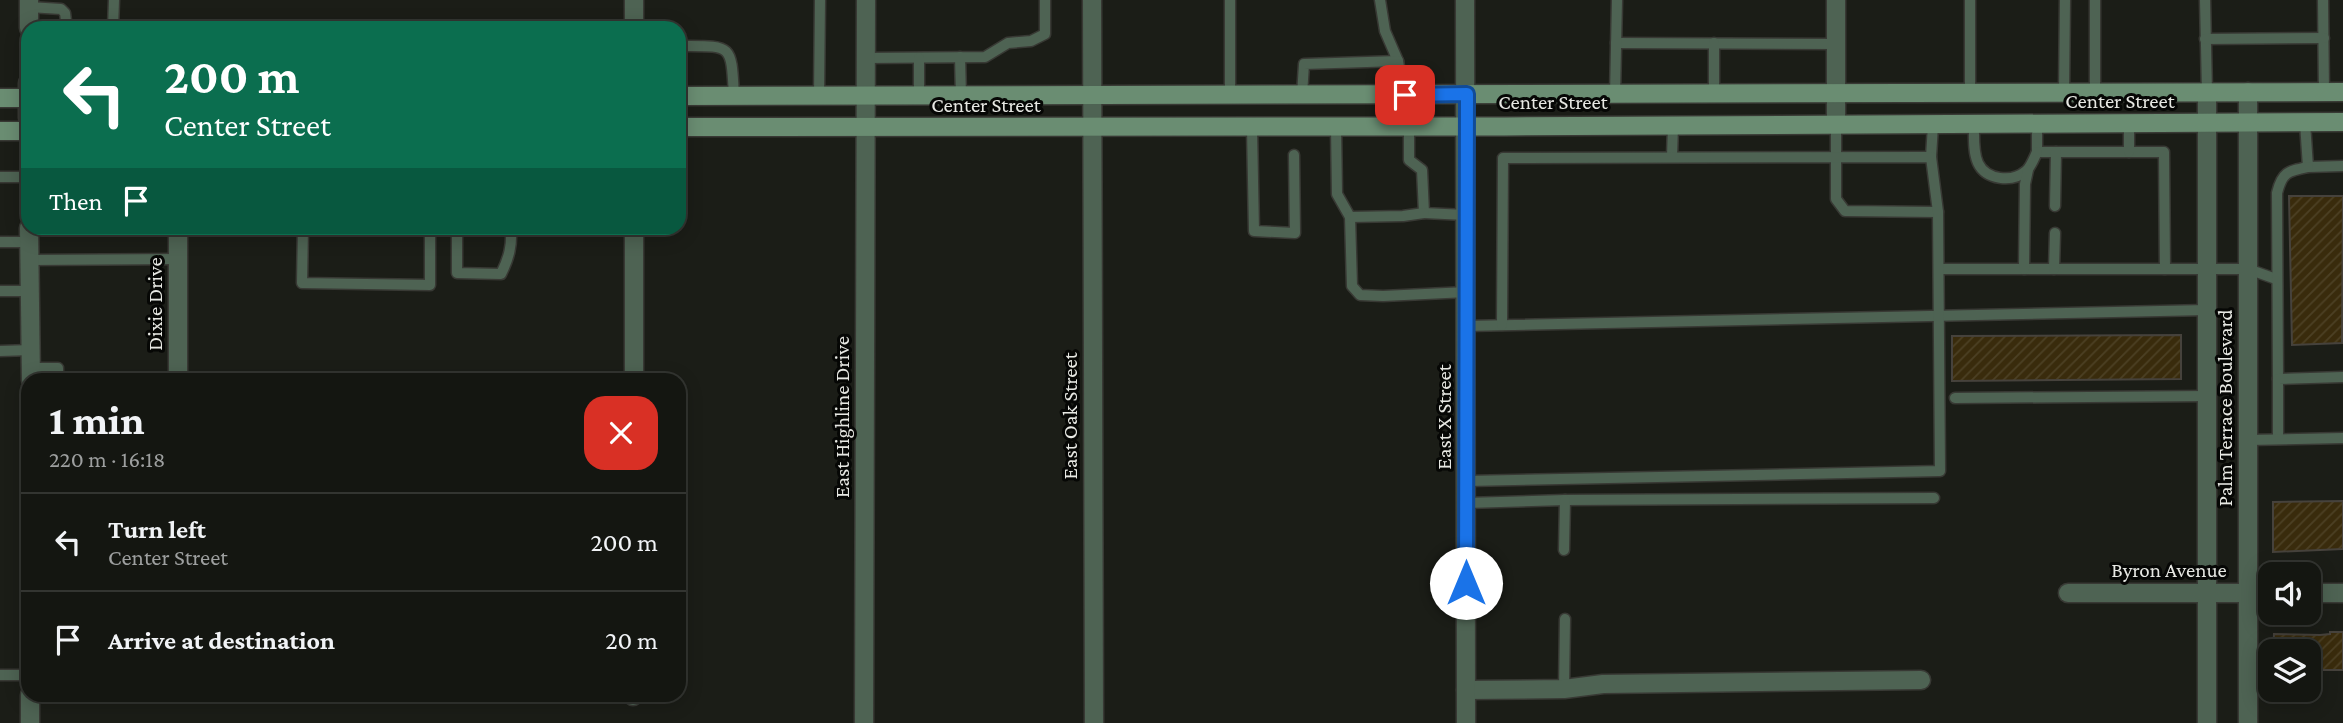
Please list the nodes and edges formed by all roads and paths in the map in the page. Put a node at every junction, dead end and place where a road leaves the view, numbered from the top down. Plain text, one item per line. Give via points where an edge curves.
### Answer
1 (67, 0) edge
2 (114, 0) edge
3 (635, 0) edge
4 (820, 0) edge
5 (866, 0) edge
6 (1045, 0) edge
7 (1092, 0) edge
8 (1230, 0) edge
9 (1380, 0) edge
10 (1465, 0) edge
11 (1617, 0) edge
12 (1836, 0) edge
13 (1970, 0) edge
14 (2065, 0) edge
15 (2095, 0) edge
16 (2205, 0) edge
17 (2323, 0) edge
18 (29, 4) edge
19 (65, 13) junction
20 (66, 21) edge
21 (113, 21) edge
22 (635, 21) edge
23 (2324, 38) junction
24 (2206, 39) junction
25 (1616, 43) junction
26 (1714, 43) junction
27 (1836, 44) junction
28 (686, 46) edge
29 (960, 57) junction
30 (866, 58) junction
31 (919, 58) junction
32 (1398, 61) junction
33 (2207, 92) junction
34 (2248, 92) junction
35 (2323, 92) junction
36 (2343, 92) edge
37 (1970, 93) junction
38 (2064, 93) junction
39 (2095, 93) junction
40 (1836, 94) junction
41 (1230, 95) junction
42 (1302, 95) junction
43 (1405, 95) junction
44 (1615, 95) junction
45 (1714, 95) junction
46 (686, 96) edge
47 (734, 96) junction
48 (820, 96) junction
49 (919, 96) junction
50 (961, 96) junction
51 (0, 98) edge
52 (21, 98) edge
53 (1092, 102) junction
54 (1466, 110) junction
55 (866, 111) junction
56 (2343, 122) edge
57 (2207, 123) junction
58 (2248, 123) junction
59 (2305, 123) junction
60 (2037, 124) junction
61 (2094, 124) junction
62 (2129, 124) junction
63 (1673, 125) junction
64 (1836, 125) junction
65 (1933, 125) junction
66 (1974, 125) junction
67 (686, 126) edge
68 (1409, 126) junction
69 (1092, 127) junction
70 (1336, 127) junction
71 (1252, 129) junction
72 (0, 131) edge
73 (21, 131) edge
74 (2037, 152) junction
75 (2056, 152) junction
76 (2129, 152) junction
77 (1294, 155) dead end
78 (1835, 157) junction
79 (1931, 157) junction
80 (1672, 158) junction
81 (2343, 166) edge
82 (2308, 167) junction
83 (2028, 170) junction
84 (0, 177) edge
85 (21, 177) edge
86 (2055, 205) dead end
87 (1938, 212) junction
88 (1423, 213) junction
89 (1466, 215) junction
90 (1350, 218) junction
91 (2055, 233) dead end
92 (178, 235) edge
93 (303, 235) edge
94 (430, 235) edge
95 (457, 235) edge
96 (511, 235) edge
97 (634, 235) edge
98 (0, 242) edge
99 (29, 243) edge
100 (178, 259) junction
101 (2207, 268) junction
102 (1939, 269) junction
103 (2024, 269) junction
104 (2054, 269) junction
105 (2165, 269) junction
106 (2248, 269) junction
107 (2276, 279) junction
108 (0, 291) edge
109 (30, 291) junction
110 (1466, 292) junction
111 (2207, 310) junction
112 (1940, 316) junction
113 (1466, 326) junction
114 (1502, 326) junction
115 (0, 351) edge
116 (31, 366) edge
117 (58, 373) edge
118 (178, 373) edge
119 (634, 373) edge
120 (2343, 377) edge
121 (2278, 379) junction
122 (2207, 396) junction
123 (1955, 398) dead end
124 (2277, 439) junction
125 (2343, 439) edge
126 (2248, 440) junction
127 (1466, 481) junction
128 (1934, 498) dead end
129 (1565, 500) junction
130 (1466, 503) junction
131 (1564, 550) dead end
132 (2068, 593) dead end
133 (2206, 593) junction
134 (2247, 593) junction
135 (2258, 593) edge
136 (2321, 593) edge
137 (2343, 593) edge
138 (1565, 619) dead end
139 (0, 675) edge
140 (21, 675) edge
141 (1921, 680) dead end
142 (1564, 689) junction
143 (1466, 690) junction
144 (30, 702) edge
145 (30, 723) edge
146 (864, 723) edge
147 (1094, 723) edge
148 (1466, 723) edge
149 (2207, 723) edge
150 (2248, 723) edge

1 - 19 lane
2 - 21 lane
3 - 22 street
4 - 48 lane
5 - 30 street, East Highline Drive
6 - 29 lane via 1045,34 1008,43 985,57
7 - 53 street, East Oak Street
8 - 41 lane
9 - 32 lane via 1385,31
10 - 54 street, East X Street
11 - 25 lane
12 - 27 street
13 - 37 lane
14 - 38 lane
15 - 39 lane
16 - 24 lane
17 - 23 lane
18 - 19 lane
19 - 20 lane
23 - 24 lane
23 - 35 lane
24 - 33 lane
25 - 26 lane
25 - 44 lane
26 - 27 lane
26 - 45 lane
27 - 40 street
28 - 47 lane via 712,46 728,52
29 - 31 lane
29 - 50 lane
30 - 31 lane
30 - 55 street, East Highline Drive
31 - 49 lane
32 - 42 lane via 1304,64
32 - 43 lane
33 - 34 main road, Center Street
33 - 39 main road, Center Street
33 - 57 street, Palm Terrace Boulevard
34 - 35 main road, Center Street
34 - 58 street, Palm Terrace Boulevard
35 - 36 main road, Center Street
37 - 38 main road, Center Street
37 - 40 main road, Center Street
38 - 39 main road, Center Street
39 - 61 main road
40 - 45 main road, Center Street
40 - 64 street
41 - 42 main road, Center Street
41 - 53 main road, Center Street
42 - 43 main road, Center Street
43 - 54 main road, Center Street
44 - 45 main road, Center Street
44 - 54 main road, Center Street
46 - 47 main road, Center Street
47 - 48 main road, Center Street
48 - 55 main road, Center Street
49 - 50 main road, Center Street
49 - 55 main road, Center Street
50 - 53 main road, Center Street
51 - 52 main road
53 - 69 street, East Oak Street
54 - 63 main road, Center Street
54 - 68 main road, Center Street
54 - 89 street, East X Street
55 - 67 main road, Center Street
55 - 69 main road, Center Street
55 - 146 street, East Highline Drive
56 - 59 main road, Center Street
57 - 58 main road, Center Street
57 - 62 main road, Center Street
57 - 101 street, Palm Terrace Boulevard
58 - 59 main road, Center Street
58 - 106 street, Palm Terrace Boulevard
59 - 82 lane
60 - 61 main road, Center Street
60 - 66 main road, Center Street
60 - 74 lane
61 - 62 main road, Center Street
62 - 76 lane
63 - 64 main road, Center Street
63 - 80 lane
64 - 65 main road, Center Street
64 - 78 lane
65 - 66 main road, Center Street
65 - 79 lane
66 - 83 lane via 1975,155 1987,174 2005,178
68 - 70 main road, Center Street
68 - 88 lane via 1409,160 1422,170
69 - 71 main road, Center Street
69 - 147 street, East Oak Street
70 - 71 main road, Center Street
70 - 90 lane via 1337,194
71 - 77 lane via 1254,231 1295,233
72 - 73 main road
74 - 75 lane
74 - 83 lane
75 - 76 lane
75 - 86 lane
76 - 105 lane via 2164,152
78 - 79 lane
78 - 80 lane
78 - 87 lane via 1836,199 1845,211
79 - 87 lane
80 - 114 lane via 1503,158
81 - 82 lane
82 - 107 lane via 2288,171 2280,181
83 - 103 lane
84 - 85 lane
87 - 102 lane
88 - 89 lane
88 - 90 lane
89 - 110 street, East X Street
90 - 110 lane via 1352,286 1360,295
91 - 104 lane
92 - 100 street, Dixie Drive
93 - 94 lane via 302,284 430,285
95 - 96 lane via 457,273 501,274 509,259
97 - 119 street
98 - 99 lane
99 - 100 lane
99 - 109 street
100 - 118 street, Dixie Drive
101 - 105 lane
101 - 106 lane
101 - 111 street, Palm Terrace Boulevard
102 - 103 lane
102 - 112 lane
103 - 104 lane
104 - 105 lane
106 - 107 lane
106 - 126 street, Palm Terrace Boulevard
107 - 121 lane
108 - 109 lane
109 - 116 street
110 - 113 street, East X Street
111 - 112 lane
111 - 122 street, Palm Terrace Boulevard
112 - 114 lane
112 - 127 lane via 1940,471
113 - 114 lane
113 - 127 street, East X Street
115 - 116 lane
116 - 117 lane via 58,368
120 - 121 lane
121 - 124 lane
122 - 123 lane
122 - 133 street, Palm Terrace Boulevard
124 - 125 lane
124 - 126 lane
126 - 134 street, Palm Terrace Boulevard
127 - 130 street, East X Street
128 - 129 lane
129 - 130 lane
129 - 131 lane
130 - 143 street, East X Street
132 - 133 street, Byron Avenue
133 - 134 street, Byron Avenue
133 - 149 street, Palm Terrace Boulevard
134 - 135 street, Byron Avenue
134 - 150 street, Palm Terrace Boulevard
136 - 137 street
138 - 142 lane
139 - 140 lane
141 - 142 street via 1603,684
142 - 143 street
143 - 148 street, East X Street
144 - 145 street

